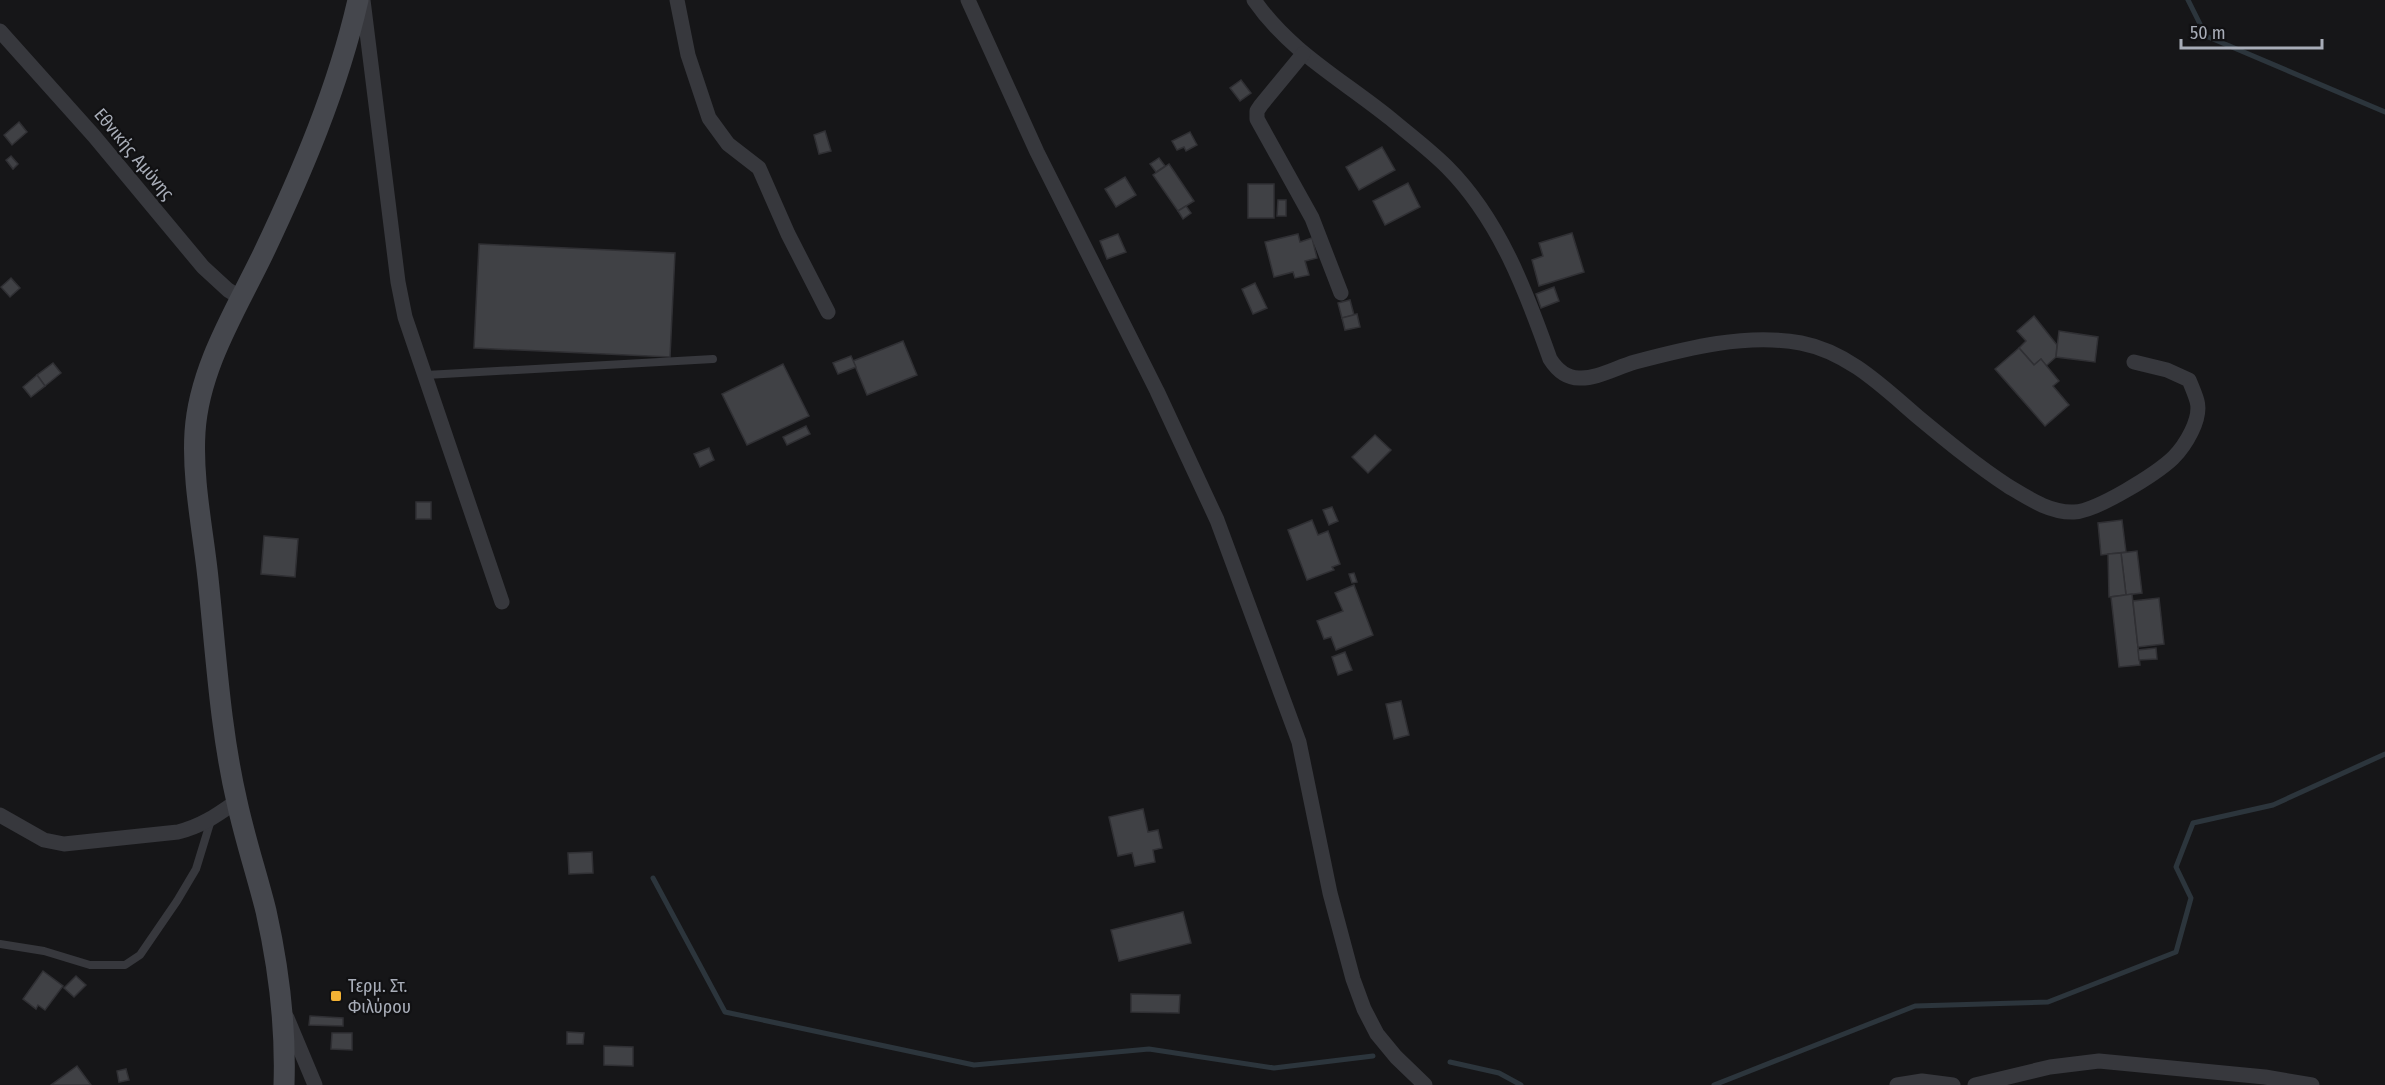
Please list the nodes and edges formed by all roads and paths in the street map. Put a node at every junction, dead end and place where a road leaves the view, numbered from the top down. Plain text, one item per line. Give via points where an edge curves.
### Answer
1 (358, 0) edge
2 (363, 0) edge
3 (677, 0) edge
4 (968, 0) edge
5 (1254, 0) edge
6 (0, 31) edge
7 (1303, 54) junction
8 (1341, 292) dead end
9 (241, 298) junction
10 (828, 312) dead end
11 (713, 359) dead end
12 (2134, 362) dead end
13 (426, 375) junction
14 (502, 602) dead end
15 (237, 801) junction
16 (0, 815) edge
17 (211, 820) junction
18 (0, 944) edge
19 (283, 1006) junction
20 (284, 1085) edge
21 (315, 1085) edge
22 (1425, 1085) edge
23 (1897, 1085) edge
24 (1953, 1085) edge
25 (1975, 1085) edge
26 (2312, 1085) edge

1 - 9 street via 329,100 295,185
2 - 13 street via 398,282 405,317
3 - 10 street via 688,56 708,118 728,144 759,168
4 - 22 street via 1037,152 1217,520 1299,742 1330,893 1364,1009 1377,1034
5 - 7 street
6 - 9 street, Εθνικής Αμύνης via 203,267
7 - 8 street via 1261,105 1257,119 1312,218
7 - 12 street via 1436,156 1470,193 1521,282 1550,359 1568,376 1581,379 1678,352 1759,339 1812,345 1864,371 1966,456 2018,492 2049,508 2082,512 2161,468 2175,456 2194,426 2198,404 2189,380
9 - 15 street via 203,386 194,446 225,738
11 - 13 lane
13 - 14 street
15 - 17 street
15 - 19 street via 266,911
16 - 17 street via 44,840 64,844 178,832
17 - 18 lane via 196,869 140,955 125,965 90,965 44,951
19 - 20 street
19 - 21 street
23 - 24 street via 1922,1081
25 - 26 street via 2050,1067 2099,1061 2253,1075

